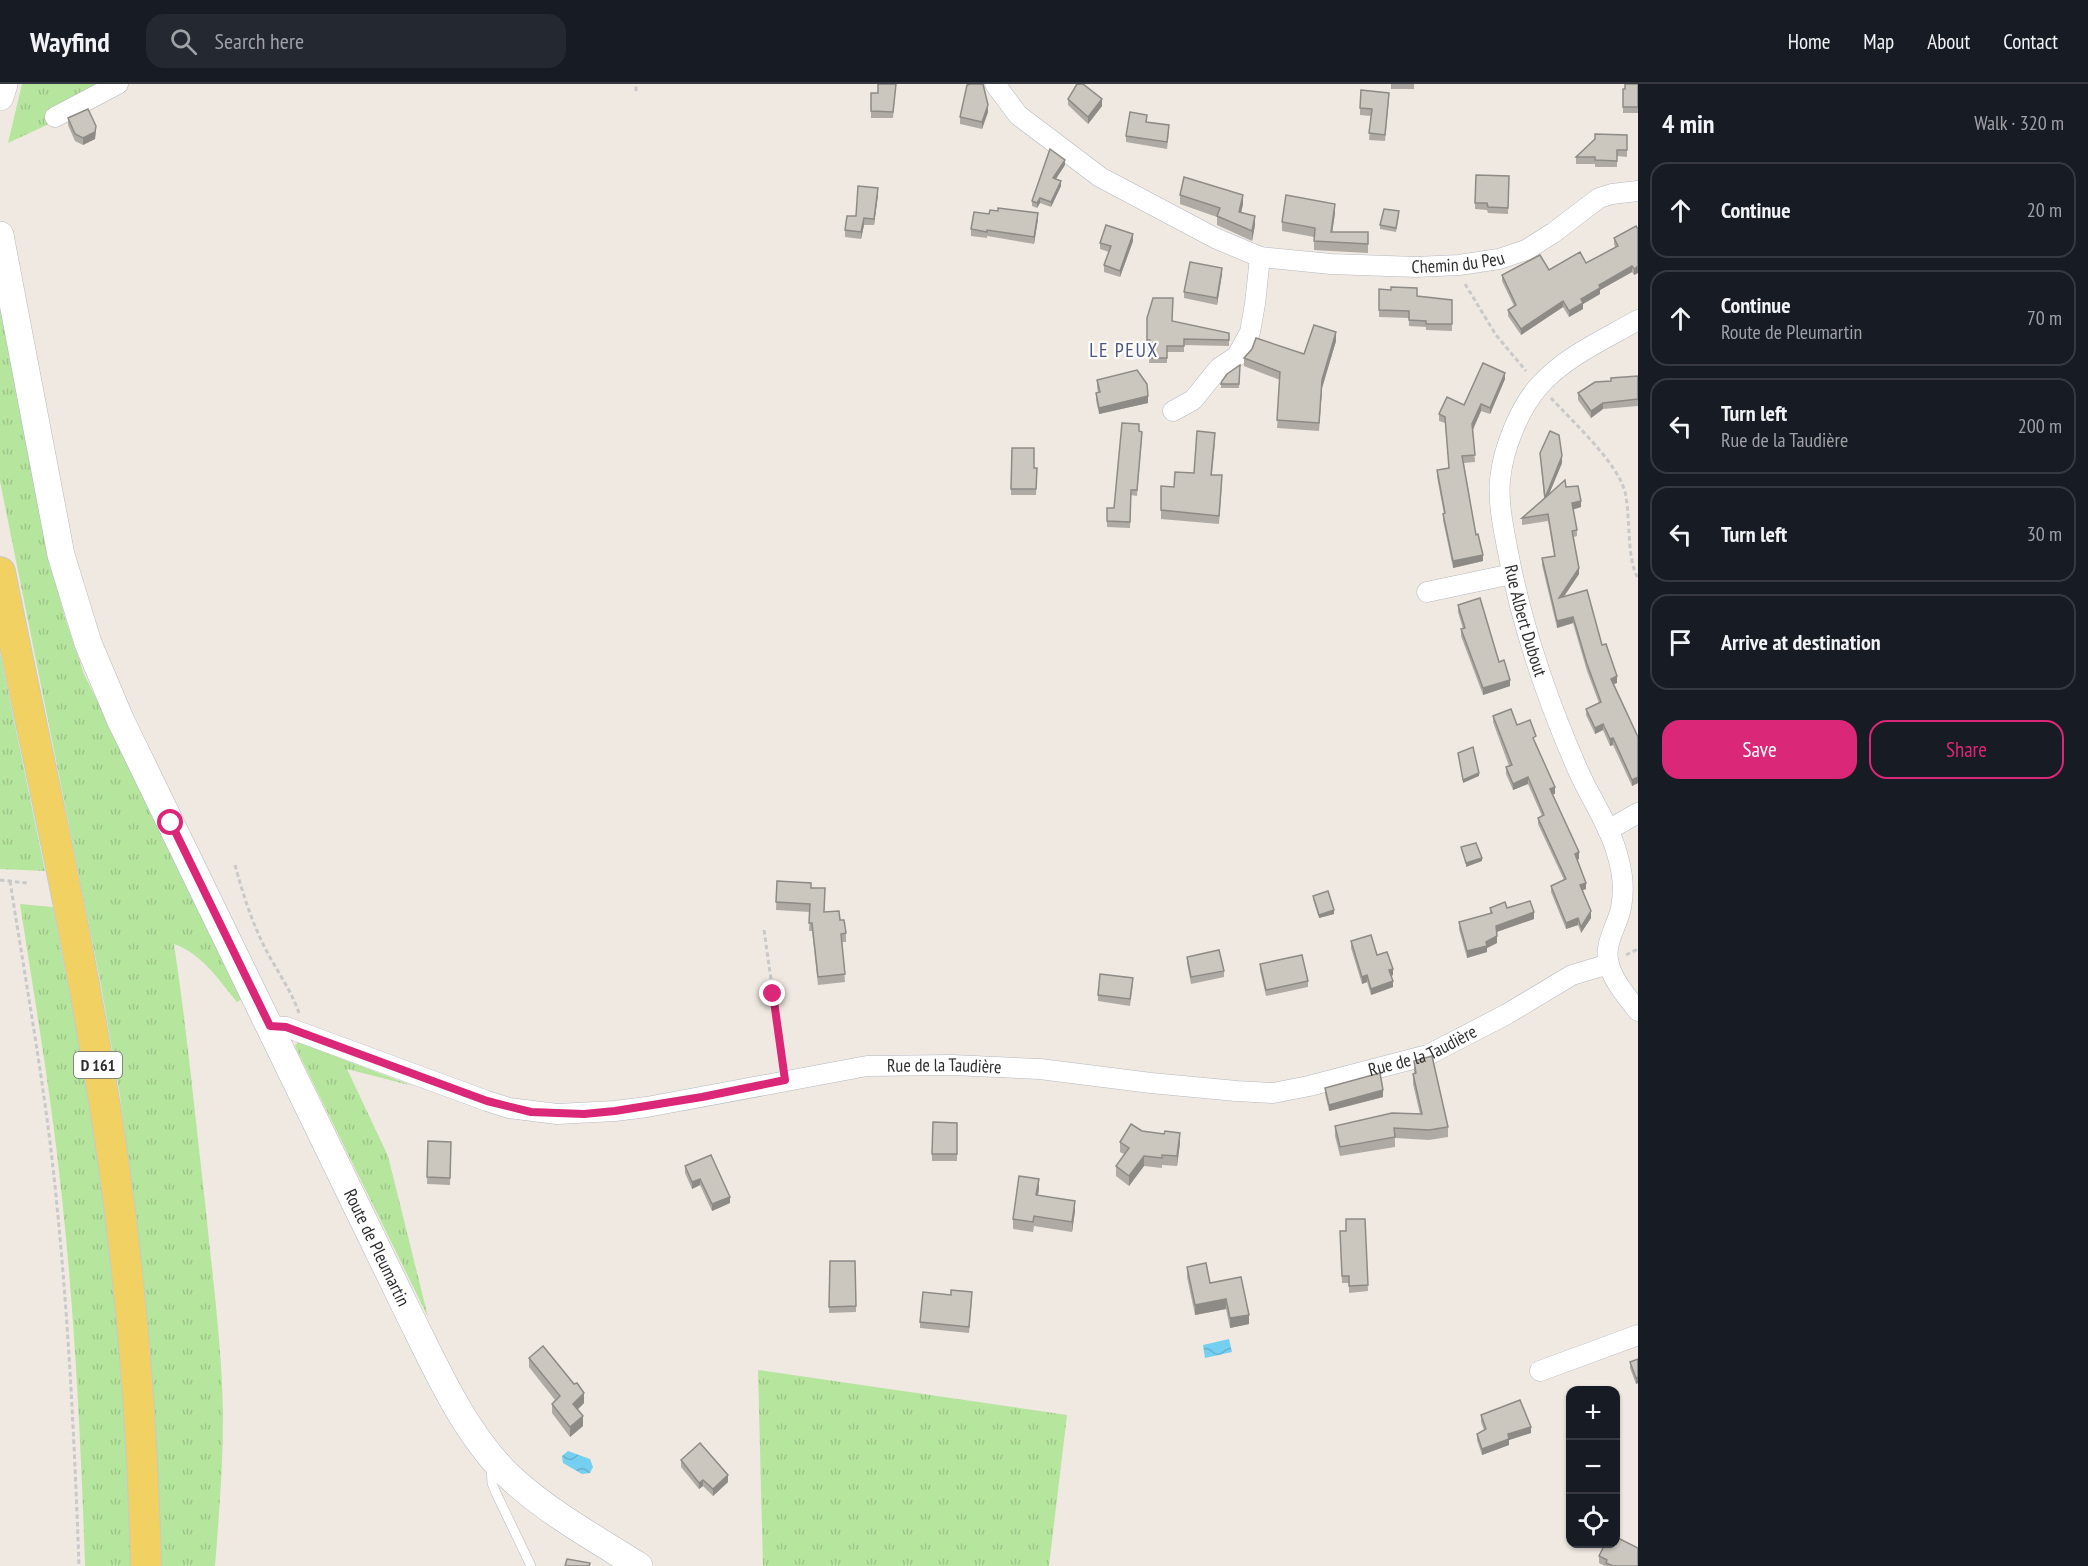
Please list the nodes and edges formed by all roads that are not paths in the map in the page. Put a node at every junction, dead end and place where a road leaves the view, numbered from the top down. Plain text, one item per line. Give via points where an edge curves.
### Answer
1 (4, 84) edge
2 (118, 84) edge
3 (995, 84) edge
4 (0, 97) edge
5 (55, 117) dead end
6 (1638, 191) edge
7 (0, 235) edge
8 (1260, 257) junction
9 (1638, 320) edge
10 (1173, 411) dead end
11 (0, 572) edge
12 (1512, 574) junction
13 (1427, 592) dead end
14 (1638, 813) edge
15 (1608, 830) junction
16 (1609, 964) junction
17 (1638, 1011) edge
18 (270, 1026) junction
19 (1638, 1335) edge
20 (1540, 1371) dead end
21 (490, 1455) junction
22 (146, 1566) edge
23 (531, 1566) edge
24 (639, 1566) edge

1 - 4 main road
2 - 5 street
3 - 8 street, Chemin du Peu via 1018,115 1100,177 1215,238
6 - 8 street, Chemin du Peu via 1599,198 1526,250 1499,259 1416,267
7 - 18 main road, Route de Pleumartin via 53,519 75,604 102,681
8 - 10 street via 1250,333 1237,356 1219,368 1193,400
9 - 12 street, Rue Albert Dubout via 1571,358 1539,385 1506,444 1500,481
11 - 22 main road, D 161 via 78,952 114,1168 134,1346
12 - 13 street
12 - 15 street, Rue Albert Dubout via 1533,658 1578,770
14 - 15 street
15 - 16 street, Rue Albert Dubout via 1624,879 1621,909 1608,944
16 - 17 street
16 - 18 street, Rue de la Taudière via 1572,975 1428,1054 1273,1093 1040,1069 867,1066 615,1111 531,1112 487,1101 286,1027
18 - 21 main road, Route de Pleumartin via 427,1349 474,1434
19 - 20 street
21 - 23 lane via 492,1484
21 - 24 main road, Route de Pleumartin via 542,1503

